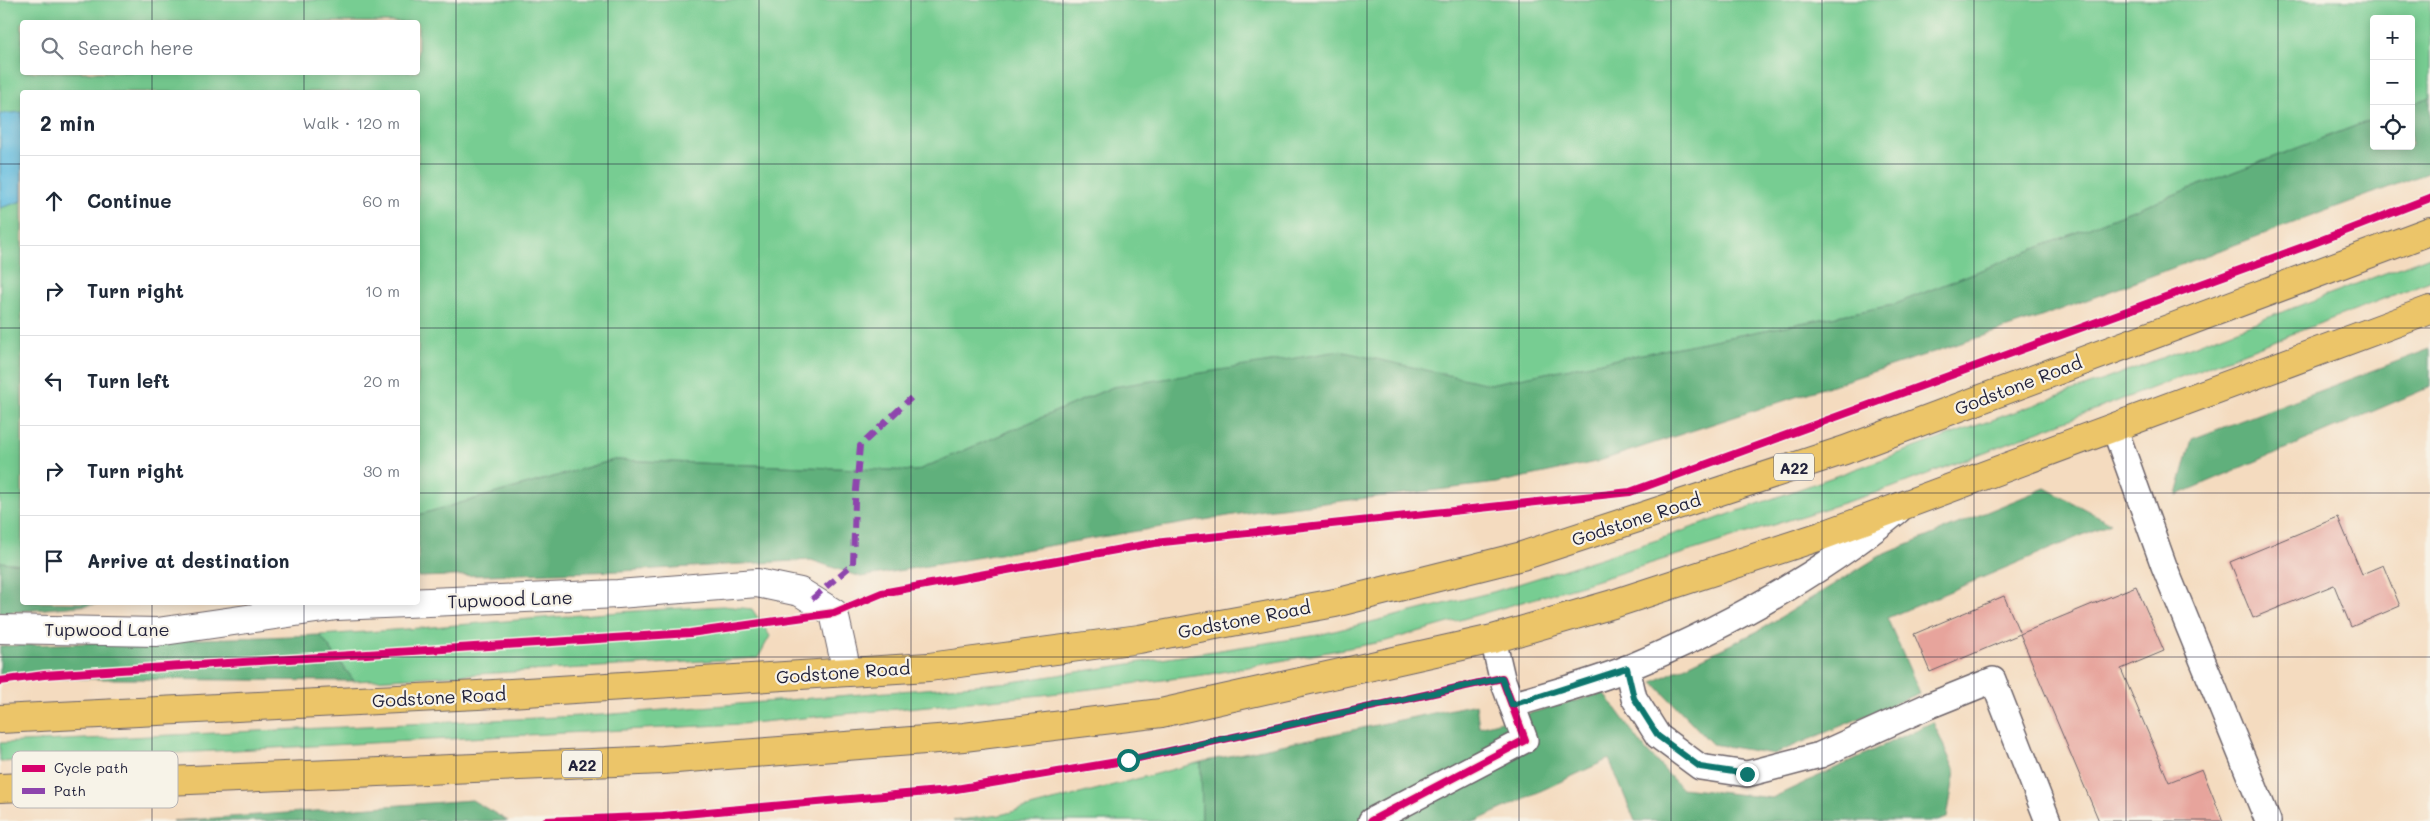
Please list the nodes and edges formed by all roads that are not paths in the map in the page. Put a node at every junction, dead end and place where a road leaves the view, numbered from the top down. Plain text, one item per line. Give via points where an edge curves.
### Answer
1 (2430, 231) edge
2 (2430, 310) edge
3 (2114, 427) junction
4 (1905, 505) junction
5 (420, 602) edge
6 (360, 605) edge
7 (0, 629) edge
8 (1493, 639) junction
9 (1627, 668) junction
10 (847, 672) junction
11 (1512, 705) junction
12 (0, 719) edge
13 (178, 780) edge
14 (1371, 821) edge
15 (2048, 821) edge
16 (2268, 821) edge

1 - 10 highway, Godstone Road / A22 via 1845,450 1522,556 1335,602 1139,639 929,667
2 - 3 highway, A22
3 - 4 highway, A22
3 - 16 lane via 2164,566
4 - 8 highway, A22 via 1613,604
4 - 9 lane via 1857,544 1749,611
5 - 10 street, Tupwood Lane via 757,584 800,592 834,613
6 - 7 street, Tupwood Lane via 157,632
8 - 11 lane
8 - 13 highway, A22 via 1161,713 964,737 663,760
9 - 11 lane
9 - 15 lane via 1634,698 1658,736 1700,767 1747,774 1820,755 1993,680
10 - 12 highway, Godstone Road / A22 via 478,695
11 - 14 lane via 1525,740

